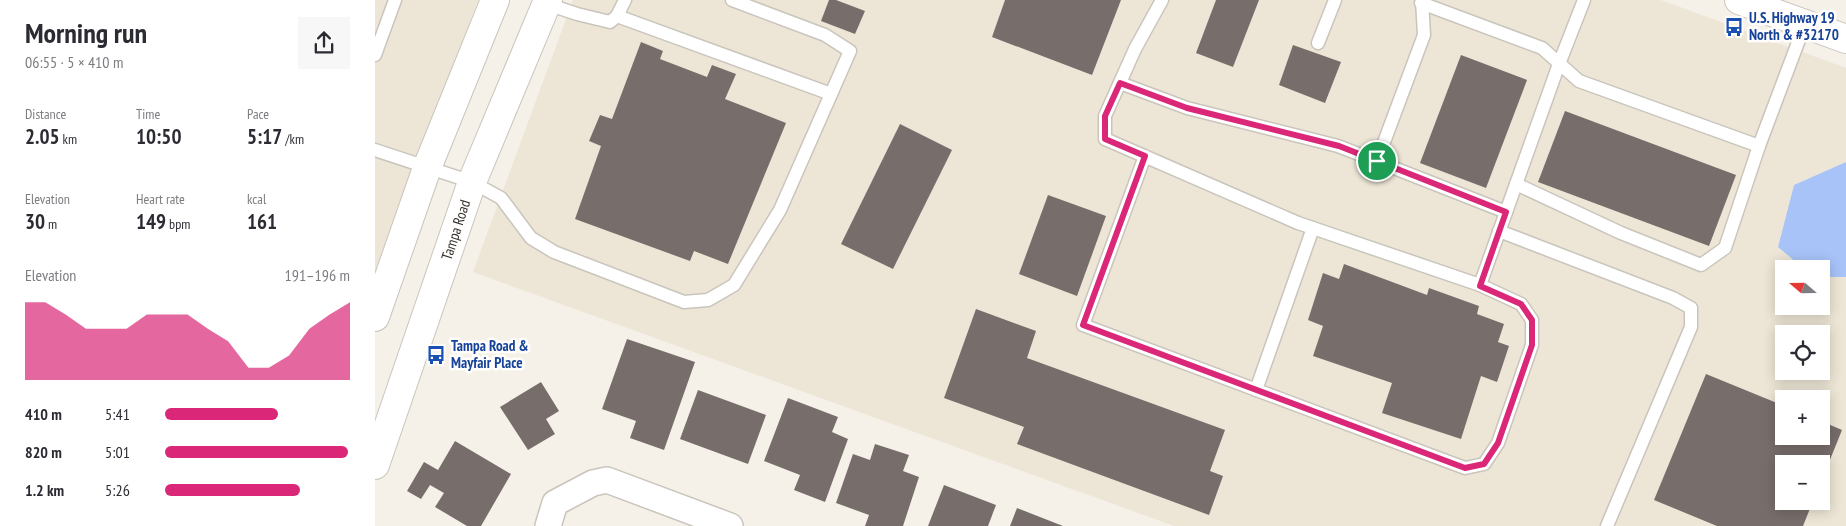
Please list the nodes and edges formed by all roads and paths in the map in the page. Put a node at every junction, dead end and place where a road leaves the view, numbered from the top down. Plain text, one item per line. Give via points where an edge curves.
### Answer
1 (395, 0) edge
2 (495, 0) edge
3 (625, 0) edge
4 (732, 0) edge
5 (1162, 0) edge
6 (1335, 0) edge
7 (1585, 0) edge
8 (1739, 0) edge
9 (1422, 1) edge
10 (548, 2) edge
11 (617, 16) junction
12 (1805, 24) junction
13 (1846, 40) edge
14 (1318, 42) dead end
15 (375, 55) edge
16 (1559, 64) junction
17 (1120, 83) junction
18 (831, 94) junction
19 (1759, 146) junction
20 (375, 150) edge
21 (1145, 156) junction
22 (1377, 161) junction
23 (427, 168) junction
24 (472, 182) junction
25 (1517, 184) junction
26 (1506, 212) junction
27 (1313, 228) junction
28 (1499, 230) junction
29 (1480, 286) junction
30 (375, 317) edge
31 (1256, 390) junction
32 (375, 465) edge
33 (548, 526) edge
34 (730, 526) edge
35 (1607, 526) edge

1 - 15 lane
2 - 23 main road
3 - 11 lane
4 - 18 lane via 825,35 850,51
5 - 17 lane
6 - 14 lane
7 - 16 lane
8 - 12 main road
9 - 16 lane via 1542,48
9 - 22 lane via 1424,35
10 - 11 lane via 577,14 610,22
10 - 24 main road, Tampa Road
11 - 18 lane
12 - 13 main road
12 - 19 lane
16 - 19 lane via 1579,81
16 - 25 lane
17 - 21 lane via 1105,116 1105,139
17 - 22 lane via 1187,108 1339,146
18 - 24 lane via 780,210 734,285 708,300 684,302 554,252 531,238 501,198
19 - 25 lane via 1725,248 1701,265 1621,233
20 - 23 lane
21 - 27 lane
21 - 31 lane via 1083,325
22 - 26 lane
23 - 24 lane
23 - 30 main road
24 - 32 main road, Tampa Road
25 - 26 lane
26 - 28 lane
27 - 29 lane
27 - 31 lane
28 - 29 lane
28 - 35 lane via 1691,308 1691,327
29 - 31 lane via 1521,304 1532,320 1532,345 1498,443 1484,464 1465,468
33 - 34 street via 555,503 593,483 607,480

